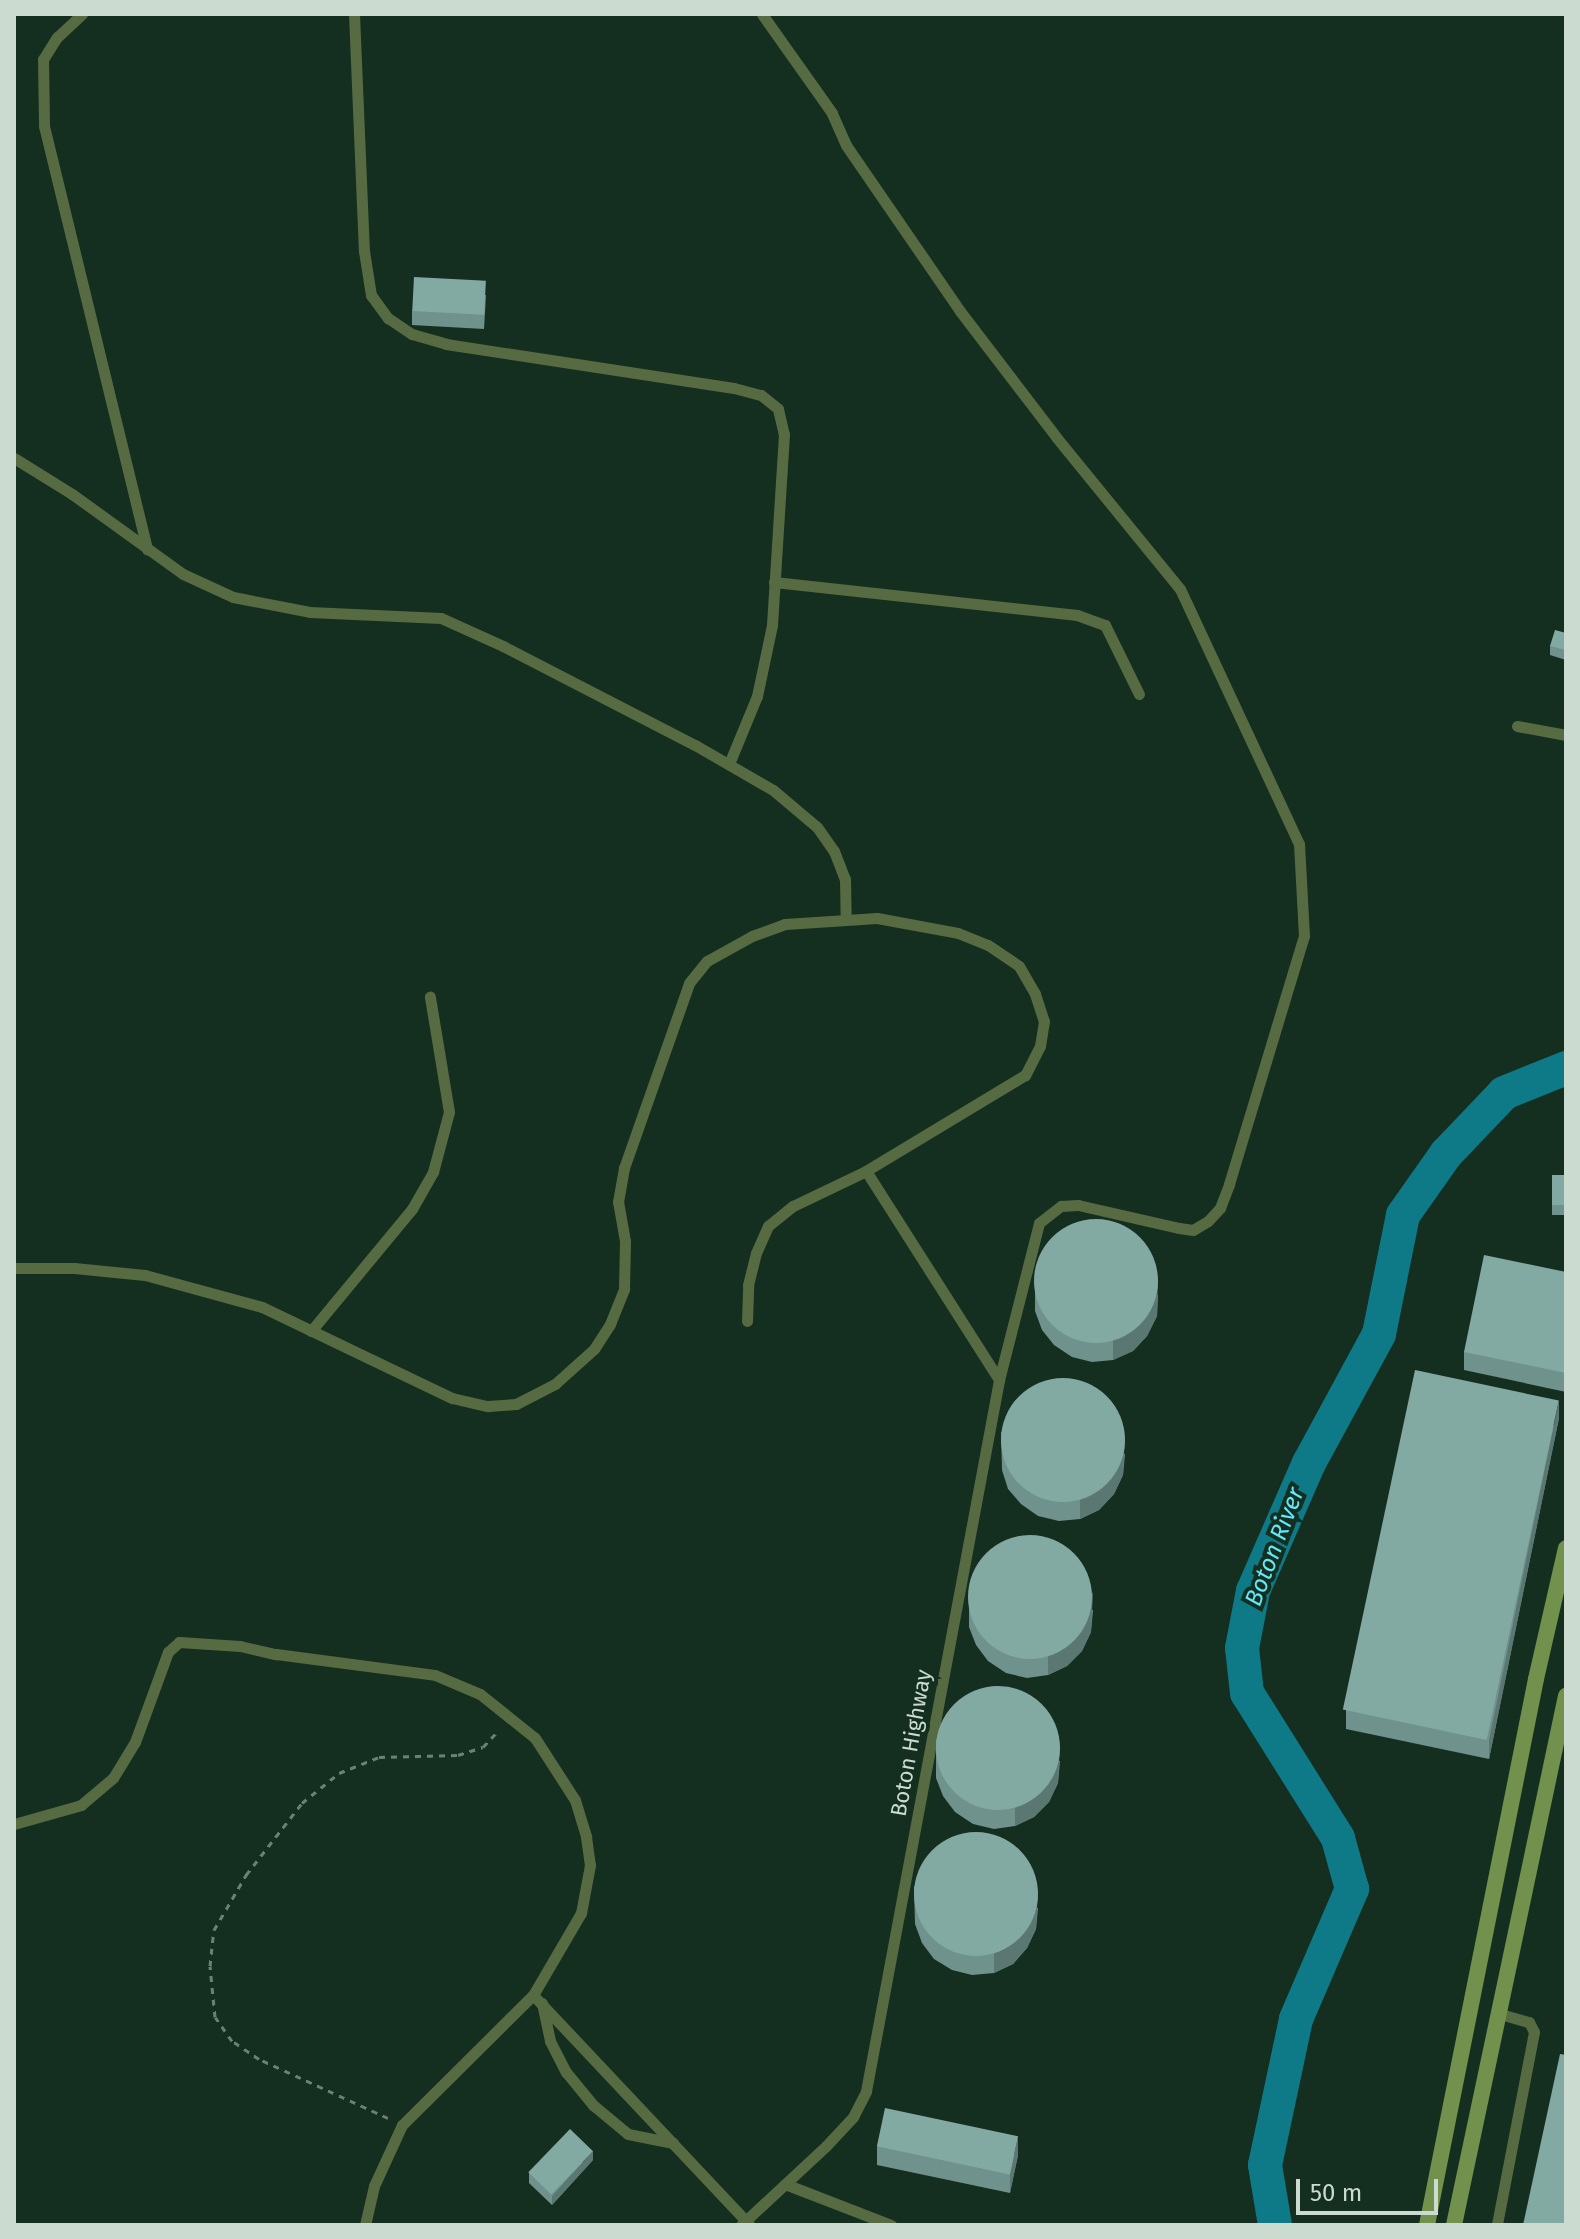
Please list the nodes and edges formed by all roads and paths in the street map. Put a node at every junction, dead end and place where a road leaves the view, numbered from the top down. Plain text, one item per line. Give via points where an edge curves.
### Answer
1 (82, 14) edge
2 (354, 14) edge
3 (762, 14) edge
4 (14, 458) edge
5 (147, 550) junction
6 (774, 582) junction
7 (1139, 694) dead end
8 (1517, 726) dead end
9 (1566, 735) edge
10 (729, 764) junction
11 (846, 918) junction
12 (430, 997) dead end
13 (866, 1171) junction
14 (14, 1268) edge
15 (747, 1321) dead end
16 (311, 1331) junction
17 (999, 1380) junction
18 (1566, 1548) edge
19 (1566, 1696) edge
20 (508, 1720) junction
21 (14, 1824) edge
22 (537, 1999) junction
23 (1497, 2013) junction
24 (402, 2125) junction
25 (673, 2143) junction
26 (785, 2184) junction
27 (745, 2223) edge
28 (365, 2225) edge
29 (891, 2225) edge
30 (1427, 2225) edge
31 (1454, 2225) edge
32 (1497, 2225) edge

1 - 5 lane via 43,59 44,126
2 - 6 lane via 364,251 371,295 388,318 412,334 446,344 761,395 778,409 784,434
3 - 17 lane, Boton Highway via 960,311 1180,589 1299,844 1304,936 1220,1208 1193,1230 1078,1205 1061,1206 1039,1223
4 - 5 lane
5 - 10 lane via 233,597 310,612 441,618
6 - 7 lane via 1077,615 1105,625
6 - 10 lane via 772,625 757,696
8 - 9 lane
10 - 11 lane via 773,790 817,827 845,879
11 - 13 lane via 877,918 958,933 988,945 1019,966 1044,1021 1040,1046 1025,1075
11 - 16 lane via 785,924 752,936 707,961 689,983 624,1168 618,1202 625,1241 624,1289 594,1349 555,1384 516,1404 464,1401
12 - 16 lane via 449,1112 433,1172 412,1209
13 - 15 lane via 793,1206 768,1226 748,1285
13 - 17 lane
14 - 16 lane via 145,1275 262,1307
17 - 26 lane, Boton Highway via 866,2091 853,2117
18 - 30 street
19 - 23 street
20 - 21 lane via 480,1694 421,1672 179,1642 168,1652 135,1742 113,1778 81,1805
20 - 22 lane via 535,1738 565,1780 590,1865 581,1913
20 - 24 path via 483,1747 458,1755 379,1757 339,1773 302,1803 246,1875 214,1930 210,1966 215,2017 232,2041 259,2059
22 - 24 lane
22 - 25 lane
22 - 25 lane via 566,2072 593,2105 628,2134
23 - 31 street
23 - 32 lane via 1529,2022 1534,2032
24 - 28 lane via 374,2186
25 - 27 lane
26 - 27 lane, Boton Highway
26 - 29 lane

